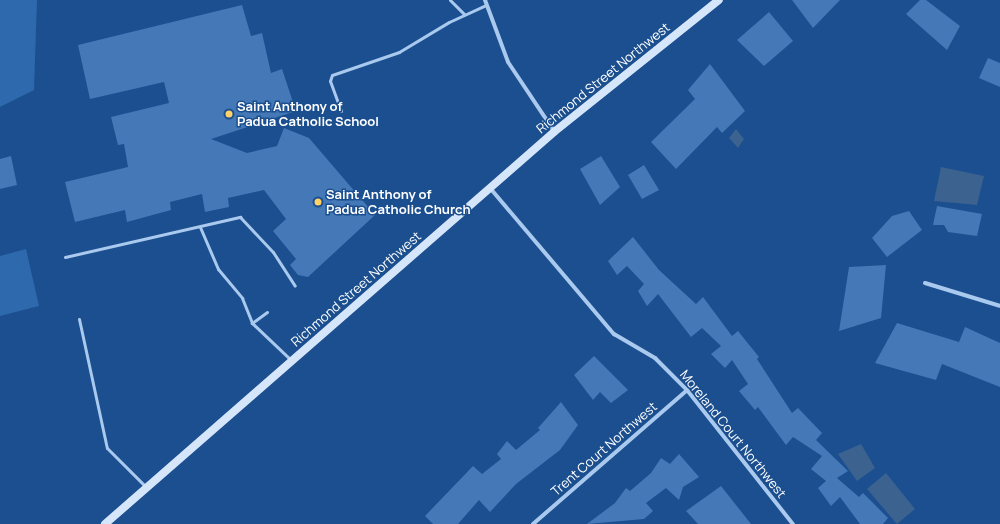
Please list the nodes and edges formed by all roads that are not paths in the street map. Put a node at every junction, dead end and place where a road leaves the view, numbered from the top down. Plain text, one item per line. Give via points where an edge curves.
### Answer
1 (450, 0) edge
2 (485, 0) edge
3 (719, 0) edge
4 (486, 5) junction
5 (464, 14) junction
6 (341, 111) dead end
7 (554, 132) junction
8 (490, 188) junction
9 (200, 227) junction
10 (65, 257) dead end
11 (925, 283) dead end
12 (295, 286) dead end
13 (1000, 306) edge
14 (267, 312) dead end
15 (79, 320) dead end
16 (252, 323) junction
17 (292, 361) junction
18 (687, 390) junction
19 (147, 488) junction
20 (105, 524) edge
21 (533, 524) edge
22 (793, 524) edge

1 - 5 lane
2 - 4 street
3 - 7 street, Richmond Street Northwest
4 - 5 lane
4 - 7 street via 508,62
5 - 6 lane via 398,52 332,75 330,81
7 - 8 street, Richmond Street Northwest
8 - 17 street, Richmond Street Northwest
8 - 18 street, Moreland Court Northwest via 614,334 655,358
9 - 10 lane
9 - 12 lane via 235,217 244,218 273,252
9 - 16 lane via 218,269 242,298
11 - 13 street
14 - 16 lane
15 - 19 lane via 107,448
16 - 17 lane
17 - 19 street, Richmond Street Northwest
18 - 21 street, Trent Court Northwest
18 - 22 street, Moreland Court Northwest
19 - 20 street, Richmond Street Northwest

